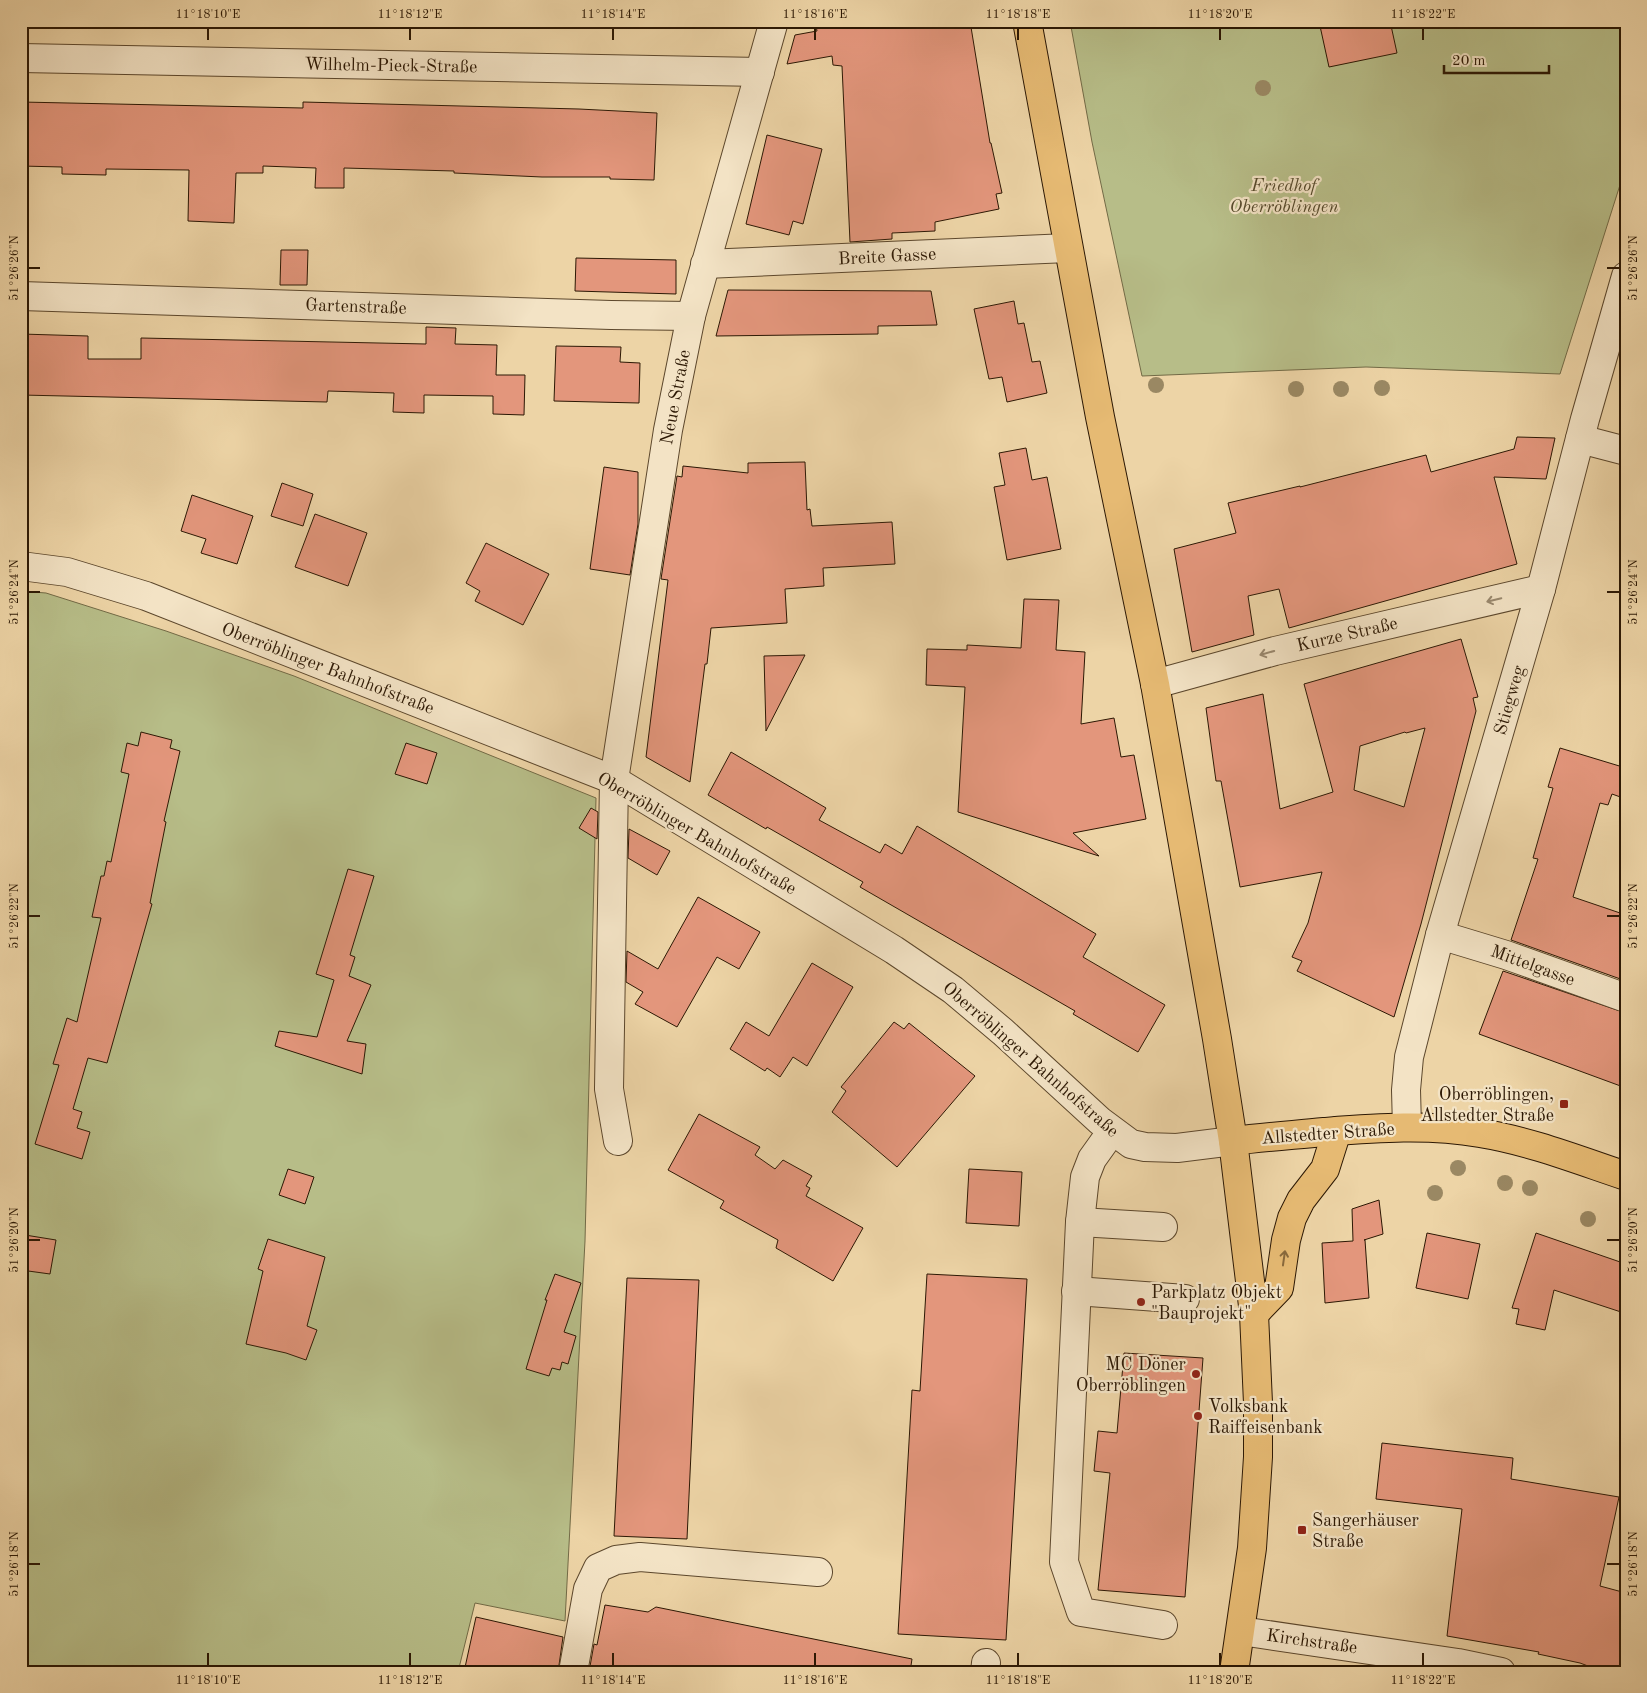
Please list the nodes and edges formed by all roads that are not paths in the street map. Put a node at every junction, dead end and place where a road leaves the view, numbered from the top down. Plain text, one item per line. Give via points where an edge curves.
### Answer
1 (774, 21) edge
2 (1027, 21) edge
3 (21, 58) edge
4 (760, 72) junction
5 (1068, 248) junction
6 (705, 264) junction
7 (1626, 276) edge
8 (21, 296) edge
9 (691, 316) junction
10 (1580, 440) junction
11 (1626, 451) edge
12 (21, 566) edge
13 (1541, 589) junction
14 (1155, 684) junction
15 (614, 780) junction
16 (1440, 935) junction
17 (1626, 998) edge
18 (1407, 1127) junction
19 (1112, 1131) junction
20 (1337, 1131) junction
21 (618, 1141) dead end
22 (1234, 1141) junction
23 (1626, 1176) edge
24 (1080, 1222) junction
25 (1163, 1227) dead end
26 (1076, 1291) junction
27 (1185, 1299) dead end
28 (1254, 1314) junction
29 (818, 1572) dead end
30 (1163, 1625) dead end
31 (1241, 1630) junction
32 (1457, 1667) edge
33 (573, 1672) edge
34 (1234, 1672) edge
35 (1501, 1672) edge

1 - 4 street, Neue Straße
2 - 5 main road
3 - 4 street, Wilhelm-Pieck-Straße
4 - 6 street, Neue Straße
5 - 6 street, Breite Gasse
5 - 14 main road
6 - 9 street, Neue Straße
7 - 10 street, Stiegweg
8 - 9 street, Gartenstraße
9 - 15 street, Neue Straße via 668,430
10 - 11 street
10 - 13 street, Stiegweg
12 - 15 street, Oberröblinger Bahnhofstraße via 67,572 146,596
13 -> 14 street, Kurze Straße via 1275,651
13 - 16 street, Stiegweg
14 - 22 main road
15 - 19 street, Oberröblinger Bahnhofstraße via 894,950 953,990
15 - 21 street, Neue Straße via 609,1089
16 - 17 street, Mittelgasse via 1506,954
16 - 18 street, Stiegweg via 1409,1057
18 - 20 main road, Allstedter Straße
18 - 23 main road, Allstedter Straße via 1503,1137
19 - 22 street, Oberröblinger Bahnhofstraße via 1131,1144 1144,1147 1177,1148
19 - 24 street via 1092,1159 1085,1177
20 - 22 main road, Allstedter Straße
28 -> 20 main road via 1279,1288 1292,1218 1301,1200 1325,1169
22 - 28 main road
24 - 25 street
24 - 26 street
26 - 27 street
26 - 30 street via 1064,1562 1081,1612
28 - 31 main road via 1258,1457 1252,1548
29 - 33 street via 640,1557 616,1560 598,1568 588,1588
31 - 32 street, Kirchstraße
31 - 34 main road
32 - 35 street, Kirchstraße

